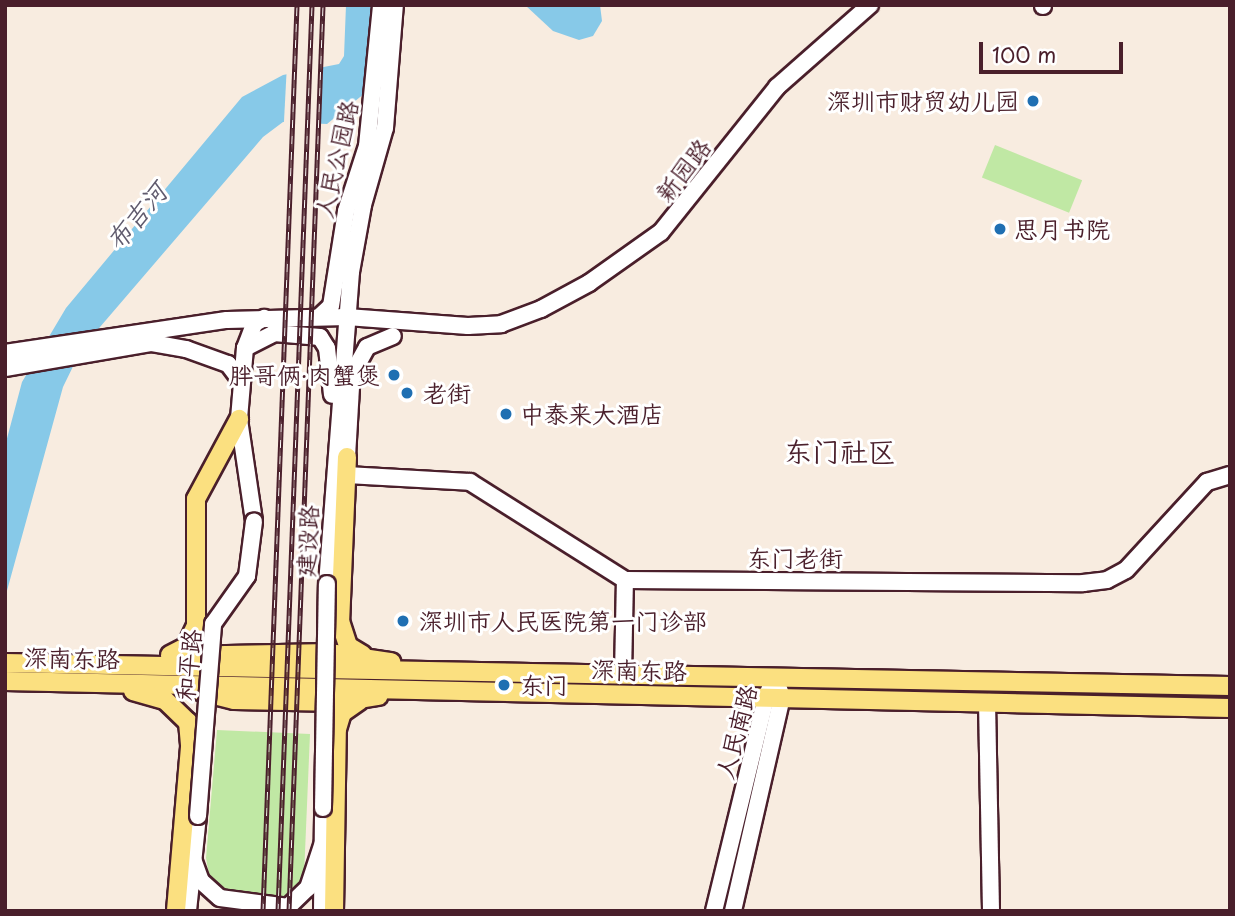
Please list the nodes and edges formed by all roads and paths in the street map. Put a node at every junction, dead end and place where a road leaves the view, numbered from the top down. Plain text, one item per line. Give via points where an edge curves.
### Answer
1 (381, 5) edge
2 (395, 5) edge
3 (870, 5) edge
4 (319, 317) junction
5 (347, 317) junction
6 (264, 318) junction
7 (393, 336) dead end
8 (245, 348) junction
9 (11, 359) edge
10 (351, 376) junction
11 (242, 381) junction
12 (338, 412) junction
13 (239, 419) junction
14 (347, 457) joint
15 (346, 475) junction
16 (1230, 475) edge
17 (625, 580) junction
18 (363, 655) junction
19 (166, 657) junction
20 (5, 663) edge
21 (112, 666) junction
22 (422, 670) junction
23 (623, 674) junction
24 (775, 677) junction
25 (5, 681) edge
26 (80, 683) junction
27 (172, 684) junction
28 (1230, 686) edge
29 (414, 689) junction
30 (774, 697) junction
31 (366, 698) junction
32 (987, 702) junction
33 (1230, 708) edge
34 (323, 842) junction
35 (193, 859) junction
36 (176, 911) edge
37 (188, 911) edge
38 (322, 911) edge
39 (334, 911) edge
40 (714, 911) edge
41 (733, 911) edge
42 (991, 911) edge

1 - 4 main road, 人民公园路 via 367,146 345,211 331,306
2 - 5 main road, 人民公园路 via 385,128 356,239
3 - 5 main road, 新园路 via 777,87 661,232 569,295 501,324
4 - 5 main road
4 - 6 main road
5 - 10 main road via 353,330
5 - 12 main road, 建设路
6 - 8 main road, 和平路 via 254,324
6 - 9 main road via 97,337
7 - 10 main road via 367,347
8 - 11 main road, 和平路
8 - 12 main road via 274,333 320,337 327,348
9 - 11 main road via 169,345 228,364
10 - 14 main road
11 - 13 main road, 和平路
12 - 34 main road, 建设路, bridge via 327,584
13 - 19 main road via 196,499 194,634 184,648
13 - 35 main road, 和平路, bridge via 254,521 247,576 213,624
14 - 15 main road
15 - 17 main road via 470,482
15 - 18 main road via 340,621 348,646
16 - 17 main road, 东门老街 via 1207,482 1134,563 1107,580
17 - 23 main road
18 - 19 main road
18 - 22 main road
19 - 21 main road
20 - 21 main road, 深南东路
21 - 22 main road, 深南东路
22 - 23 main road, 深南东路
23 - 24 main road, 深南东路
24 - 28 main road, 深南东路
24 - 30 main road, 人民南路
25 - 26 main road, 深南东路
26 - 27 main road, 深南东路
26 - 36 main road via 152,695 174,705 188,722 190,747
27 - 29 main road, 深南东路
27 - 31 main road via 234,700
29 - 30 main road, 深南东路
29 - 31 main road
30 - 32 main road, 深南东路
30 - 40 main road, 人民南路
30 - 41 main road, 人民南路
31 - 39 main road via 347,708 337,729
32 - 33 main road, 深南东路
32 - 42 main road
34 - 35 main road via 308,888 288,907 220,898 201,881
34 - 38 main road, 建设路
35 - 37 main road, 和平路

